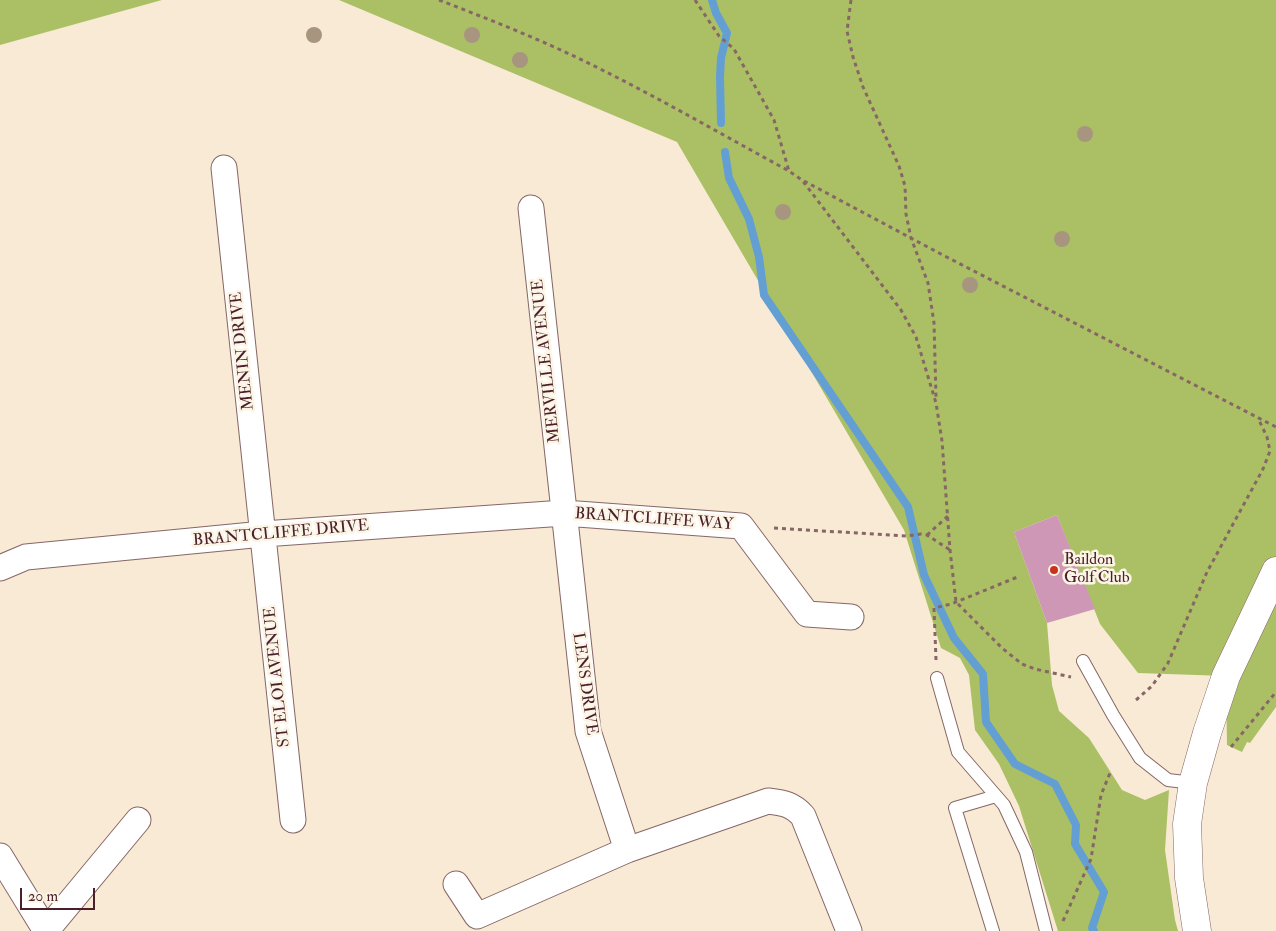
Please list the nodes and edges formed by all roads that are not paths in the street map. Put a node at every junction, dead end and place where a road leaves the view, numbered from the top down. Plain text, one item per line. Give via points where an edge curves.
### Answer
1 (224, 168) dead end
2 (531, 208) dead end
3 (564, 513) junction
4 (263, 534) junction
5 (0, 568) edge
6 (1276, 571) edge
7 (850, 617) dead end
8 (1083, 662) dead end
9 (937, 678) road end
10 (1193, 784) junction
11 (996, 796) junction
12 (138, 820) dead end
13 (293, 820) dead end
14 (627, 850) junction
15 (0, 856) edge
16 (456, 884) dead end
17 (46, 931) edge
18 (849, 931) edge
19 (992, 931) edge
20 (1046, 931) edge
21 (1197, 931) edge

1 - 4 street, MENIN DRIVE
2 - 3 street, MERVILLE AVENUE
3 - 4 street, BRANTCLIFFE DRIVE
3 - 7 street, BRANTCLIFFE WAY via 741,526 807,614
3 - 14 street, LENS DRIVE via 588,731
4 - 5 street, BRANTCLIFFE DRIVE via 26,557
4 - 13 street, ST ELOI AVENUE
6 - 10 street via 1226,676
8 - 10 lane via 1140,758 1168,780
9 - 11 lane via 958,752
10 - 21 street via 1188,824 1189,878
11 - 19 lane via 955,808
11 - 20 lane via 1004,805 1026,852
12 - 17 street
14 - 16 street via 477,916
14 - 18 street via 768,801 783,803 803,816
15 - 17 street

